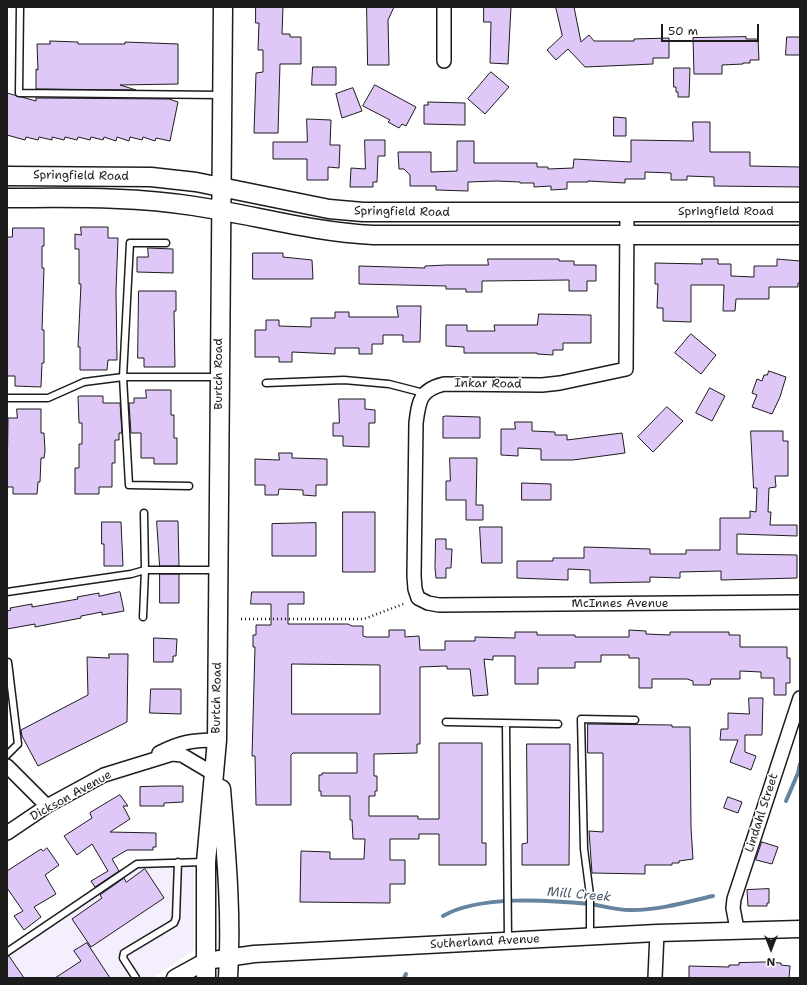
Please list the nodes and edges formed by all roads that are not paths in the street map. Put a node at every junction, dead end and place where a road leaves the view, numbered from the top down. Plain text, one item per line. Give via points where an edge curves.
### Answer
1 (20, 7) edge
2 (223, 7) edge
3 (444, 7) edge
4 (444, 61) dead end
5 (223, 95) junction
6 (7, 176) edge
7 (221, 187) junction
8 (7, 198) edge
9 (220, 212) junction
10 (800, 212) edge
11 (627, 213) junction
12 (800, 235) edge
13 (627, 236) junction
14 (166, 243) dead end
15 (123, 377) junction
16 (219, 377) junction
17 (266, 383) dead end
18 (424, 393) junction
19 (7, 398) edge
20 (189, 486) dead end
21 (144, 513) dead end
22 (144, 570) junction
23 (218, 570) junction
24 (7, 592) edge
25 (800, 602) edge
26 (143, 617) dead end
27 (8, 662) edge
28 (800, 698) edge
29 (635, 720) dead end
30 (446, 722) dead end
31 (506, 724) junction
32 (558, 724) dead end
33 (217, 740) junction
34 (7, 755) edge
35 (138, 764) junction
36 (7, 766) edge
37 (214, 774) junction
38 (47, 806) junction
39 (7, 833) edge
40 (178, 862) junction
41 (206, 862) junction
42 (737, 929) junction
43 (800, 929) edge
44 (657, 933) junction
45 (590, 937) junction
46 (508, 942) junction
47 (7, 952) edge
48 (228, 957) junction
49 (206, 970) edge
50 (136, 978) edge
51 (175, 978) edge
52 (228, 978) edge
53 (655, 978) edge

1 - 5 lane via 19,93
2 - 5 main road, Burtch Road
3 - 4 street
5 - 7 main road, Burtch Road
6 - 7 main road, Springfield Road via 151,177
7 - 9 main road, Burtch Road
7 - 11 main road, Springfield Road via 329,209 363,212
8 - 9 main road, Springfield Road via 107,198 195,206
9 - 13 main road, Springfield Road via 345,234
9 - 16 main road, Burtch Road
10 - 11 main road, Springfield Road
11 - 13 street, Inkar Road
12 - 13 main road, Springfield Road
13 - 18 street, Inkar Road via 626,369 542,385 444,384
14 - 15 lane via 130,243
15 - 16 lane
15 - 19 lane via 84,382 48,398
15 - 20 lane via 129,486
16 - 23 main road, Burtch Road
17 - 18 lane via 344,380 389,384
18 - 25 street, McInnes Avenue via 419,402 416,423 414,576 418,598 428,604
21 - 22 lane
22 - 23 lane
22 - 24 lane
22 - 26 lane
23 - 33 main road, Burtch Road
27 - 34 lane via 18,744
28 - 42 street, Lindahl Street via 734,899
29 - 45 lane via 581,719
30 - 31 lane
31 - 32 lane
31 - 46 lane
33 - 35 street, Dickson Avenue via 178,743
33 - 37 main road, Burtch Road
33 - 48 main road, Burtch Road via 226,846
35 - 37 street, Dickson Avenue via 172,754 182,755
35 - 38 street, Dickson Avenue via 104,775
36 - 38 street
37 - 41 main road, Burtch Road
38 - 39 street, Dickson Avenue
40 - 41 lane
40 - 47 lane via 137,864
40 - 50 lane via 174,923 124,953 123,958
41 - 49 main road, Burtch Road
42 - 43 street, Sutherland Avenue
42 - 44 street, Sutherland Avenue
44 - 45 street, Sutherland Avenue
44 - 53 street
45 - 46 street, Sutherland Avenue
46 - 48 street, Sutherland Avenue
48 - 49 street, Sutherland Avenue
48 - 52 main road, Burtch Road
49 - 51 street, Sutherland Avenue

